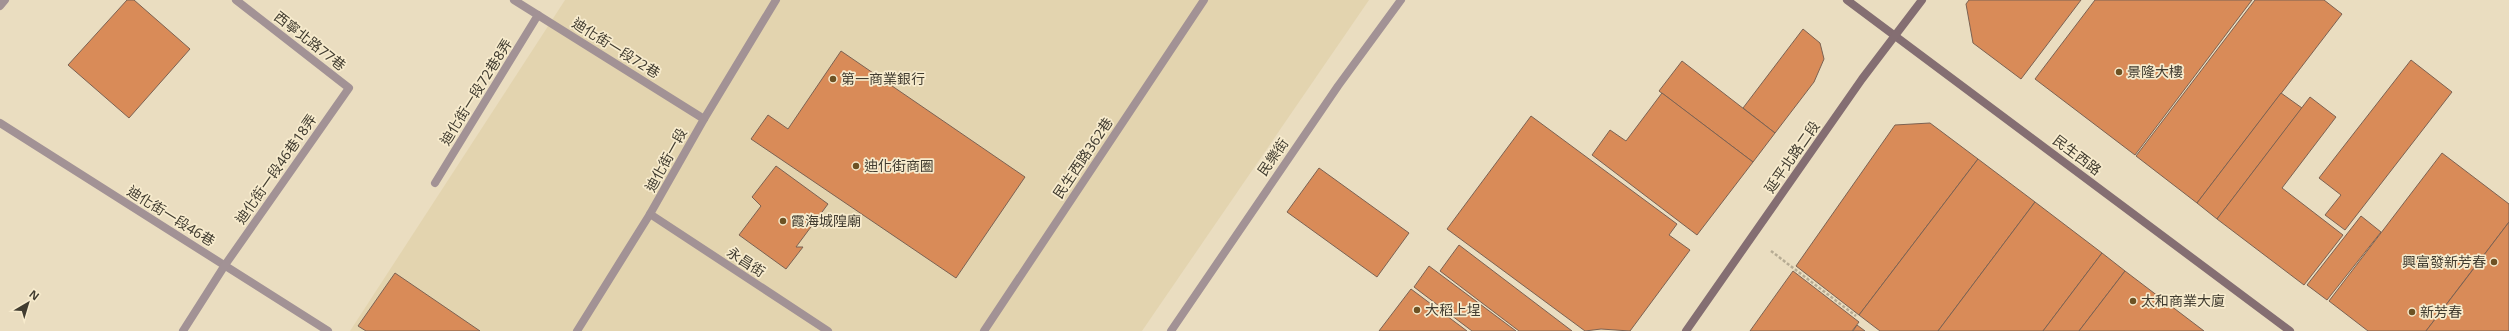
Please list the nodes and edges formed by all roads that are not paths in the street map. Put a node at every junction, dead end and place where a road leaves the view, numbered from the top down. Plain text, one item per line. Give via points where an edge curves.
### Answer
1 (5, 0) edge
2 (236, 0) edge
3 (514, 0) edge
4 (776, 0) edge
5 (1204, 0) edge
6 (1401, 0) edge
7 (1847, 0) edge
8 (1922, 0) edge
9 (0, 6) edge
10 (538, 15) junction
11 (1896, 38) junction
12 (349, 88) joint
13 (704, 119) junction
14 (0, 123) edge
15 (435, 183) dead end
16 (650, 214) junction
17 (225, 265) junction
18 (182, 331) edge
19 (328, 331) edge
20 (577, 331) edge
21 (828, 331) edge
22 (984, 331) edge
23 (1171, 331) edge
24 (1686, 331) edge
25 (2290, 331) edge

1 - 9 street
2 - 12 street, 西寧北路77巷
3 - 10 street, 迪化街一段72巷
4 - 13 street, 迪化街一段
5 - 22 street, 民生西路362巷
6 - 23 street, 民樂街 via 1329,99
7 - 11 street, 民生西路
8 - 11 street, 延平北路二段
10 - 13 street, 迪化街一段72巷
10 - 15 street, 迪化街一段72巷8弄
11 - 24 street, 延平北路二段 via 1862,79
11 - 25 street, 民生西路
12 - 17 street, 迪化街一段46巷18弄
13 - 16 street, 迪化街一段
14 - 17 street, 迪化街一段46巷
16 - 20 street, 迪化街一段
16 - 21 street, 永昌街
17 - 18 street, 迪化街一段46巷18弄
17 - 19 street, 迪化街一段46巷

